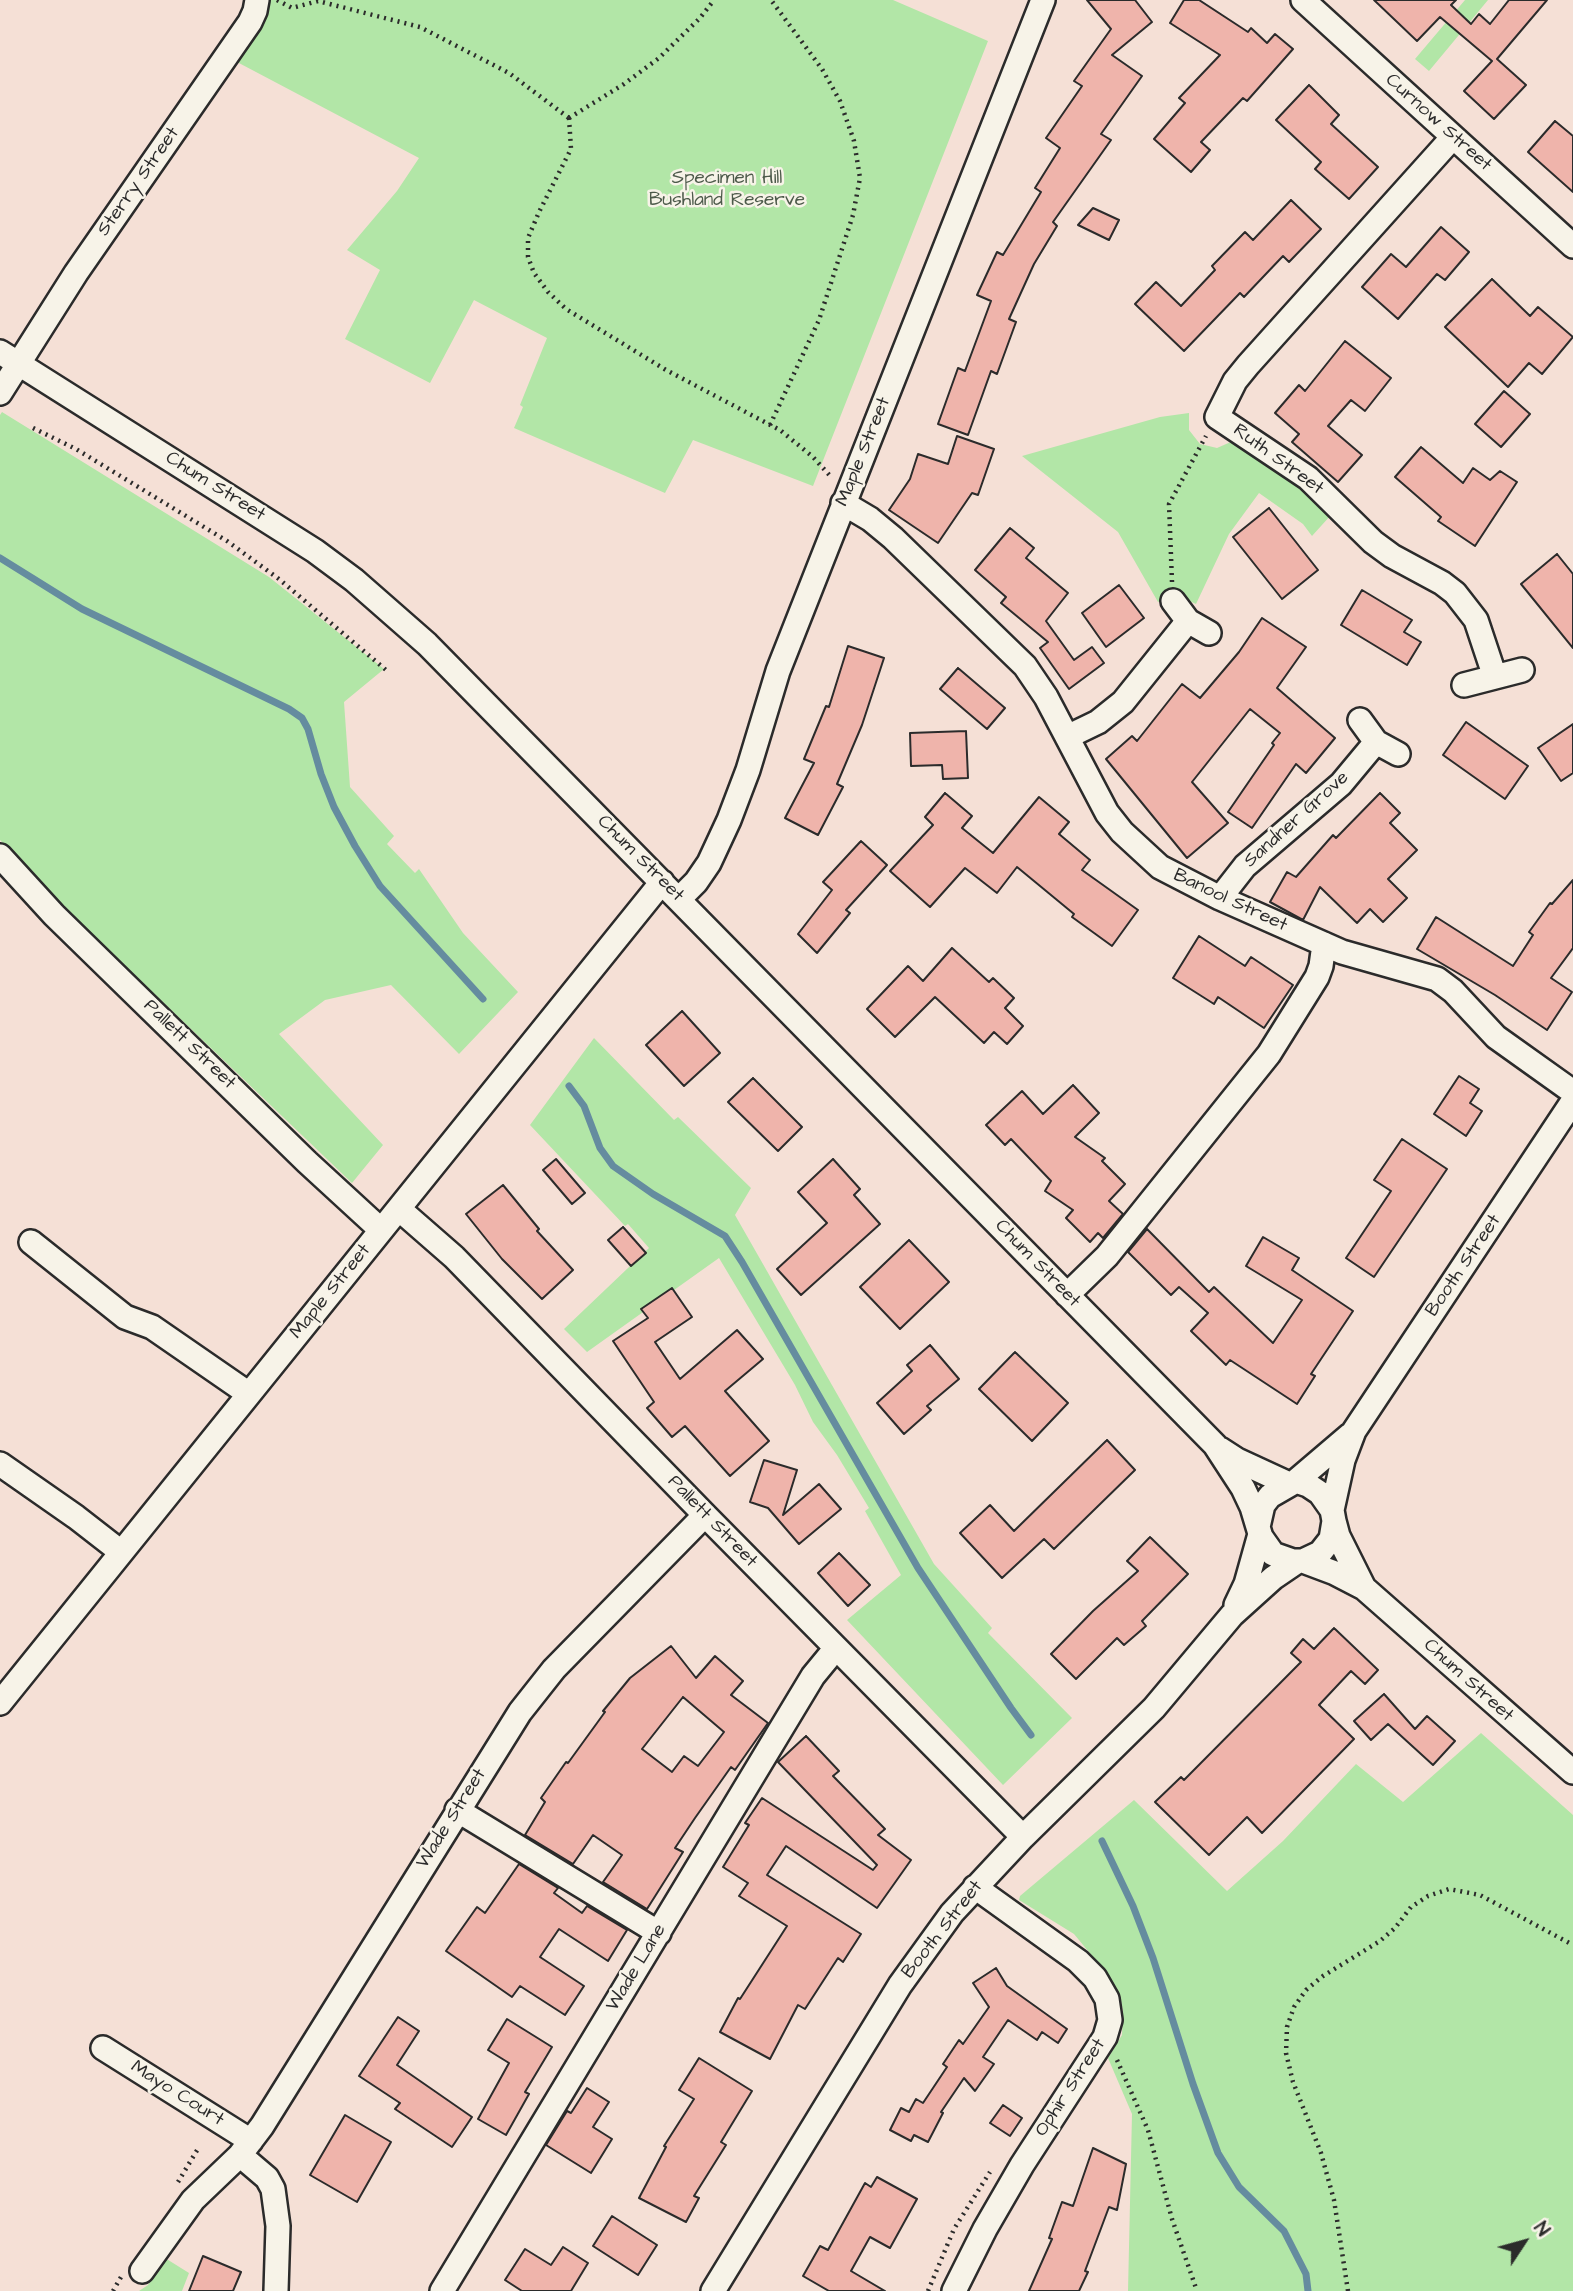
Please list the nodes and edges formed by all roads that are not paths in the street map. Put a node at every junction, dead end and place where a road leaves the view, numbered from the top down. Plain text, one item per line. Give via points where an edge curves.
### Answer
1 (257, 0) edge
2 (1043, 0) edge
3 (1303, 0) edge
4 (1453, 137) junction
5 (1573, 246) edge
6 (0, 352) edge
7 (20, 364) junction
8 (0, 393) edge
9 (845, 499) junction
10 (1173, 601) road end
11 (1188, 621) junction
12 (1209, 633) dead end
13 (1522, 670) dead end
14 (1495, 677) junction
15 (1464, 685) dead end
16 (1360, 720) dead end
17 (1067, 737) junction
18 (1376, 741) junction
19 (1398, 754) dead end
20 (0, 856) edge
21 (662, 882) junction
22 (1220, 898) junction
23 (679, 899) junction
24 (1324, 944) junction
25 (1573, 1092) edge
26 (1573, 1101) edge
27 (399, 1209) junction
28 (382, 1230) junction
29 (31, 1242) dead end
30 (1067, 1295) junction
31 (249, 1394) junction
32 (1354, 1431) junction
33 (1214, 1445) junction
34 (0, 1464) edge
35 (1292, 1483) junction
36 (705, 1515) junction
37 (1333, 1516) junction
38 (1259, 1531) junction
39 (121, 1552) junction
40 (1300, 1561) junction
41 (1364, 1588) junction
42 (1231, 1615) junction
43 (836, 1648) junction
44 (0, 1703) edge
45 (1573, 1772) edge
46 (457, 1810) junction
47 (1023, 1837) junction
48 (975, 1887) junction
49 (659, 1933) junction
50 (103, 2048) dead end
51 (246, 2148) junction
52 (142, 2271) dead end
53 (276, 2291) edge
54 (442, 2291) edge
55 (713, 2291) edge
56 (954, 2291) edge

1 - 7 street, Sterry Street via 250,22 76,273
2 - 9 street, Maple Street
3 - 4 street, Curnow Street
4 - 5 street, Curnow Street
4 - 14 street, Ruth Street via 1248,365 1217,416 1308,478 1373,542 1455,593 1476,620
6 - 7 street, Chum Street
7 - 8 street, Sterry Street
7 - 21 street, Chum Street via 277,526 354,580 427,644
9 - 17 street, Banool Street via 893,538 1025,666
9 - 23 street, Maple Street via 778,671 729,820 709,863
10 - 11 street
11 - 12 street
11 - 17 street via 1123,702 1098,722
13 - 14 street
14 - 15 street
16 - 18 street
17 - 22 street, Banool Street via 1100,801 1122,832 1160,867
18 - 19 street
18 - 22 street, Sandner Grove via 1341,784 1245,866
20 - 28 street, Pallett Street via 62,923
21 - 23 street, Chum Street
21 - 27 street, Maple Street
22 - 24 street, Banool Street
23 - 30 street, Chum Street
24 - 25 street, Banool Street via 1437,979 1496,1037
24 - 30 street via 1317,977 1254,1075 1107,1256
26 - 32 street, Booth Street
27 - 28 street, Maple Street
27 - 36 street, Pallett Street via 454,1257
28 - 31 street, Maple Street
29 - 31 street via 125,1317 152,1327
30 - 33 street, Chum Street
31 - 39 street, Maple Street
32 - 35 street, Booth Street
32 - 37 street, Booth Street via 1343,1460
33 - 35 street, Chum Street
33 - 38 street, Chum Street via 1243,1488
34 - 39 street
35 - 37 street via 1320,1493
35 - 38 street via 1262,1505
36 - 43 street, Pallett Street
36 - 46 street, Wade Street via 554,1669 520,1712
37 - 40 street via 1334,1530 1326,1547
37 - 41 street, Chum Street
38 - 40 street via 1273,1554
38 - 42 street, Booth Street via 1246,1584
39 - 44 street, Maple Street
40 - 41 street, Chum Street
40 - 42 street, Booth Street
41 - 45 street, Chum Street
42 - 47 street, Booth Street via 1154,1708
43 - 47 street, Pallett Street
43 - 49 street, Wade Lane via 813,1676
46 - 49 street
46 - 51 street, Wade Street
47 - 48 street, Booth Street
48 - 55 street, Booth Street via 900,1985
48 - 56 street, Ophir Street via 1078,1961 1107,1999 1110,2020 1105,2037 1022,2165
49 - 54 street, Wade Lane
50 - 51 street, Mayo Court
51 - 52 street, Wade Street via 193,2200
51 - 53 street via 273,2189 278,2226

